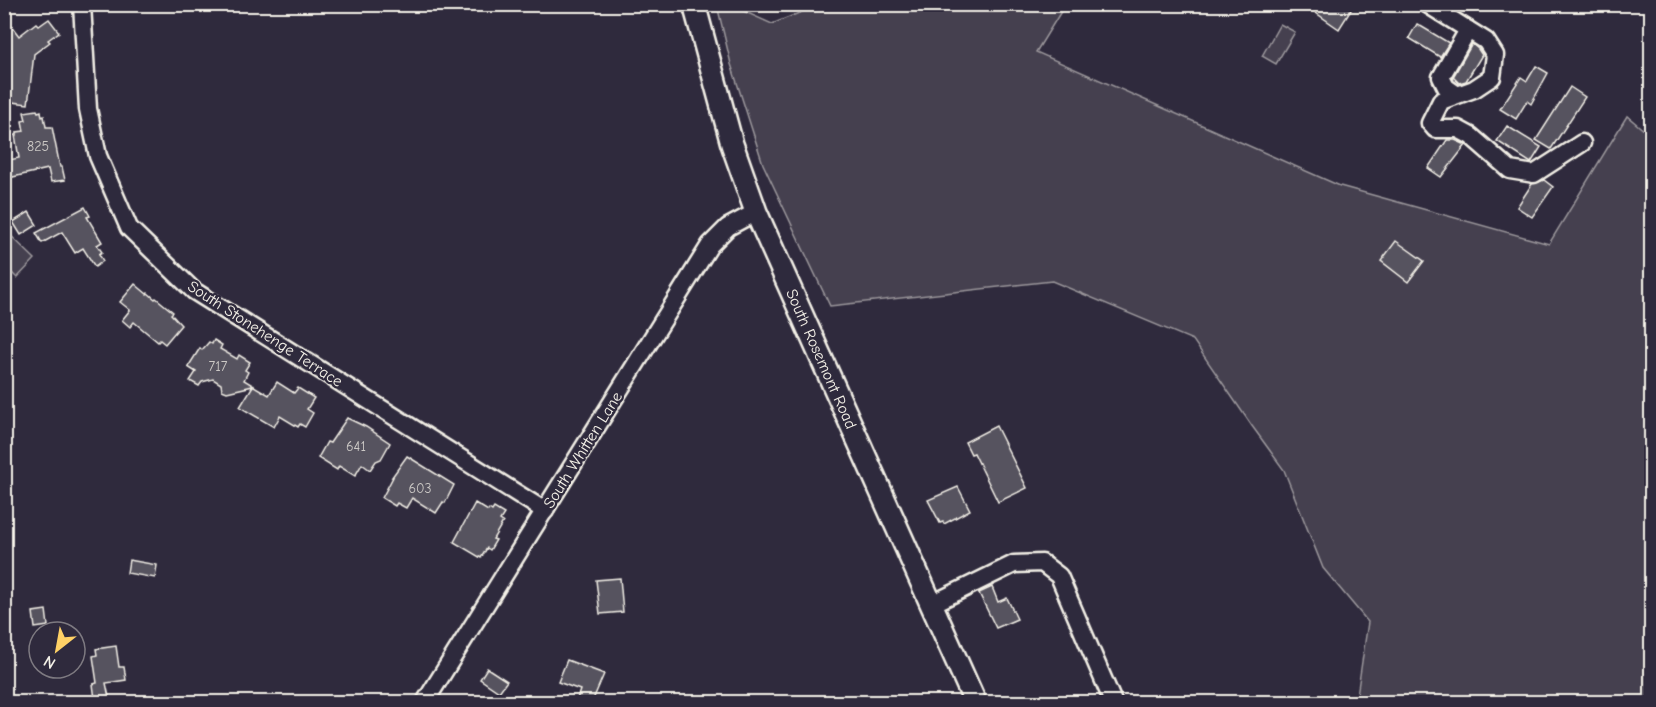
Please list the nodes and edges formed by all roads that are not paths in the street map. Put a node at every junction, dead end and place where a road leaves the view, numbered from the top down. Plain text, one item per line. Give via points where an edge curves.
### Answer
1 (82, 4) edge
2 (694, 4) edge
3 (1427, 4) edge
4 (1468, 30) junction
5 (1456, 94) junction
6 (1582, 144) dead end
7 (756, 212) junction
8 (545, 511) junction
9 (932, 604) junction
10 (425, 702) edge
11 (975, 702) edge
12 (1113, 702) edge

1 - 8 street, South Stonehenge Terrace via 88,109 98,156 129,228 194,291
2 - 7 main road, South Rosemont Road via 732,144
3 - 4 street
4 - 5 street via 1441,77
4 - 5 street via 1486,41 1495,55 1492,77 1474,89
5 - 6 street via 1441,101 1430,123 1435,129 1458,129 1471,136 1510,170 1534,174
7 - 8 street, South Whitten Lane via 728,227 710,245
7 - 9 main road, South Rosemont Road
8 - 10 street, South Whitten Lane
9 - 11 main road, South Rosemont Road
9 - 12 street via 1014,564 1042,563 1059,576

